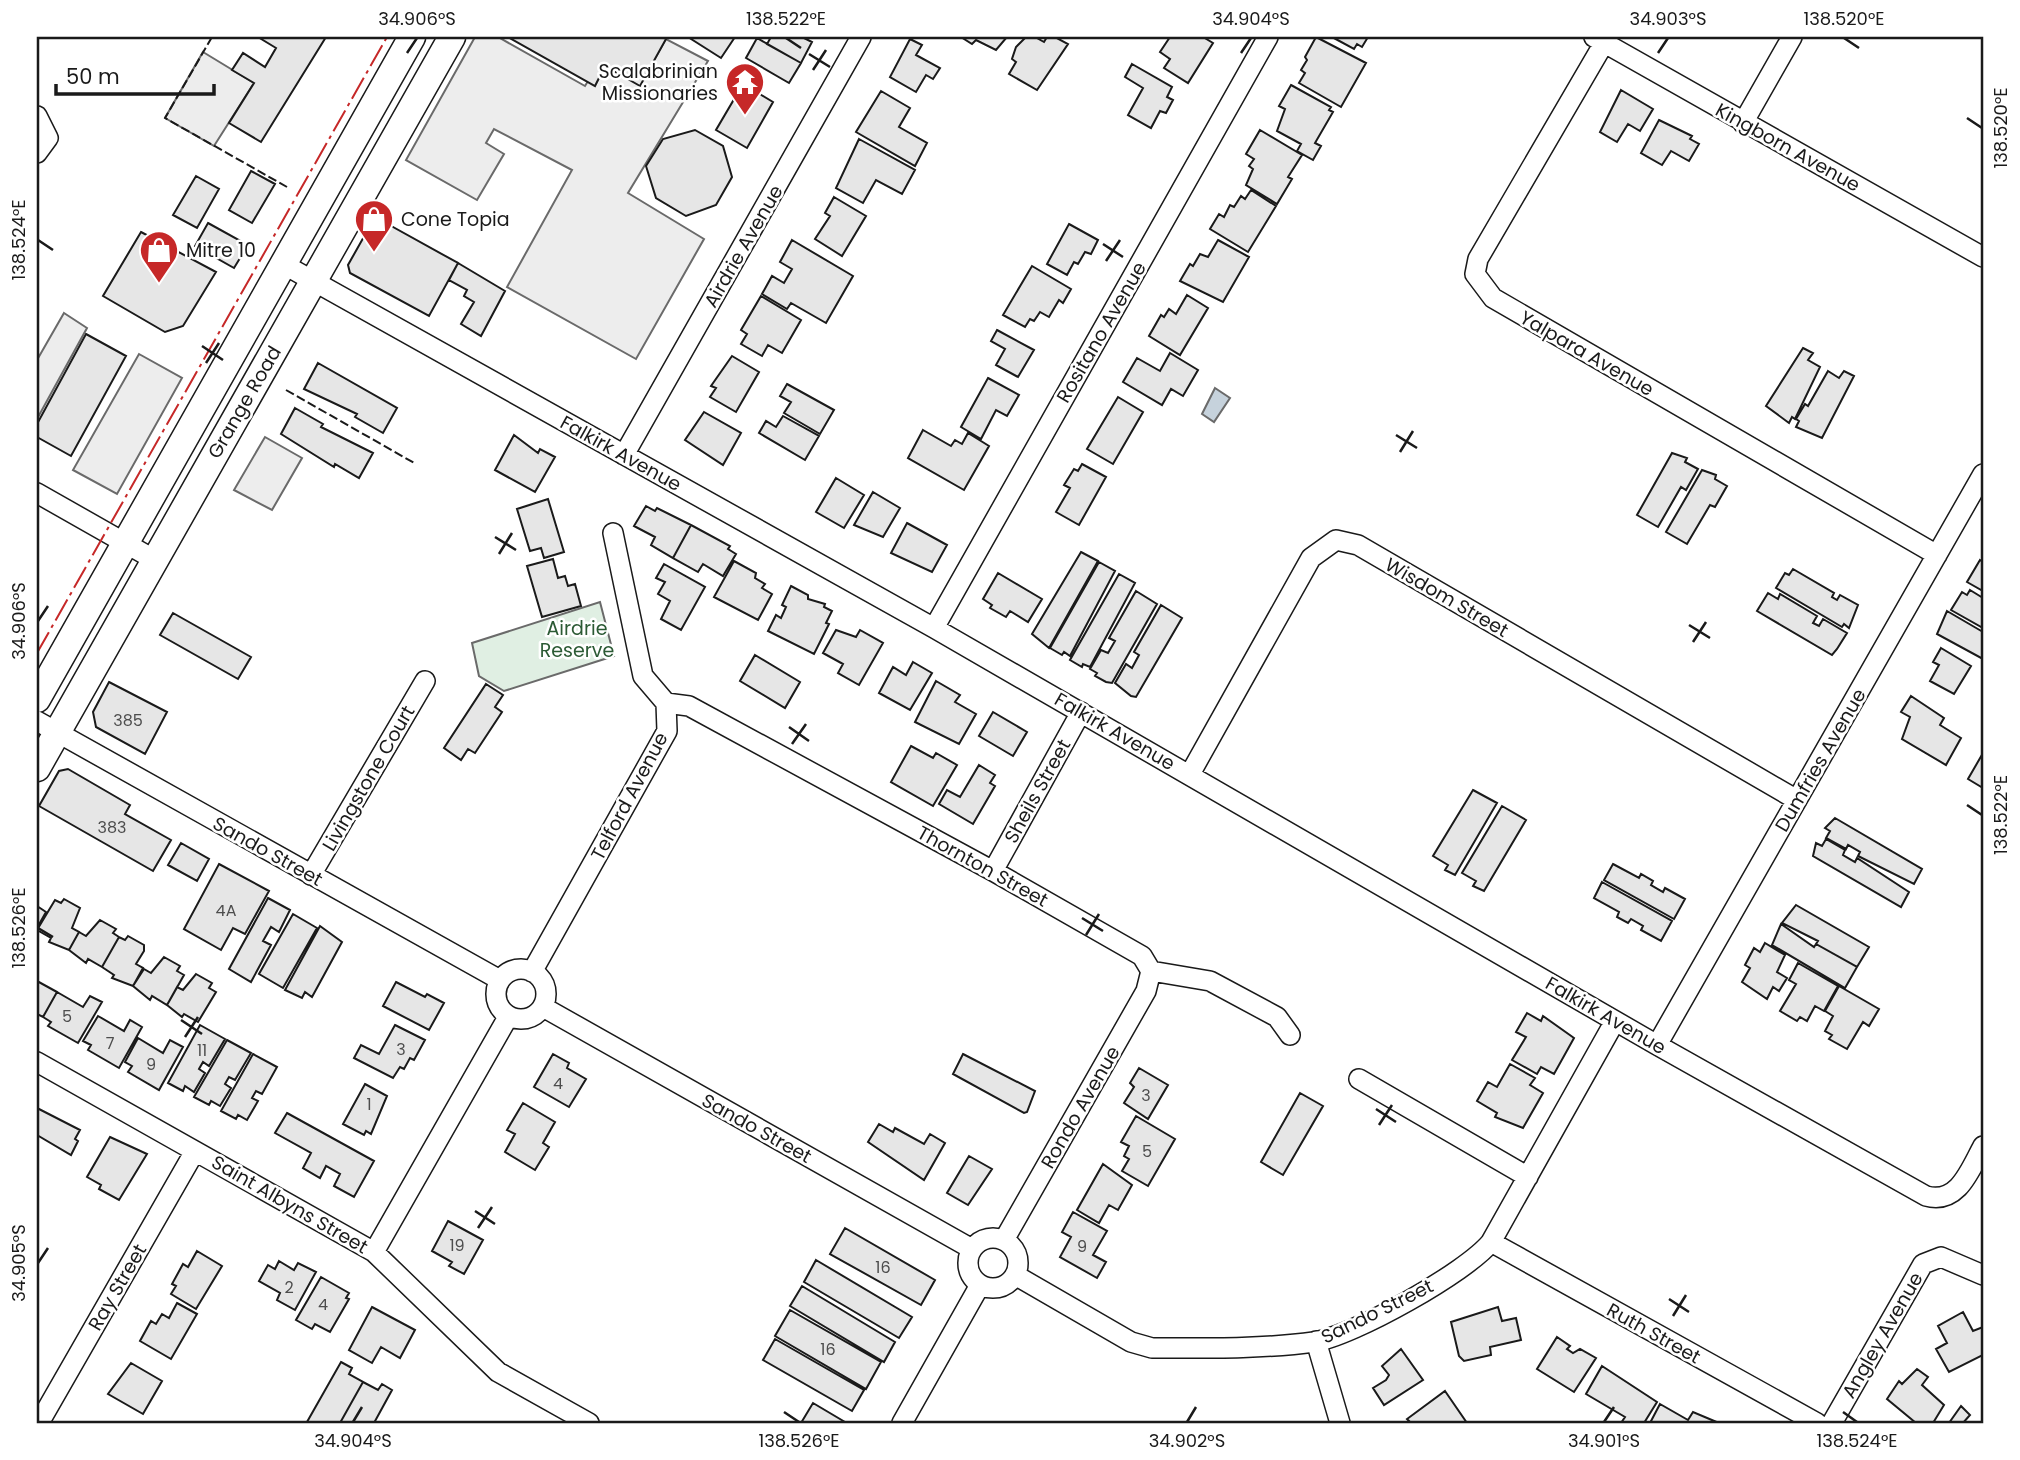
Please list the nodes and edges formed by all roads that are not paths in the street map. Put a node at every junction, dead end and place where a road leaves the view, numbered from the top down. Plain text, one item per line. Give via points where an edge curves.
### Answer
1 (412, 37) edge
2 (452, 37) edge
3 (861, 37) edge
4 (1268, 37) edge
5 (1792, 37) edge
6 (1599, 40) edge
7 (37, 116) edge
8 (1743, 122) junction
9 (37, 153) edge
10 (1983, 257) edge
11 (283, 264) junction
12 (313, 282) junction
13 (624, 455) junction
14 (1983, 474) edge
15 (37, 493) edge
16 (613, 533) dead end
17 (125, 543) junction
18 (1937, 555) junction
19 (155, 560) junction
20 (934, 628) junction
21 (425, 681) dead end
22 (37, 699) edge
23 (666, 703) junction
24 (1080, 712) junction
25 (47, 727) edge
26 (37, 768) edge
27 (1190, 774) junction
28 (1797, 800) junction
29 (993, 871) junction
30 (311, 875) junction
31 (1151, 971) junction
32 (532, 972) junction
33 (500, 980) junction
34 (543, 1007) junction
35 (508, 1017) junction
36 (1615, 1021) junction
37 (1290, 1035) dead end
38 (1657, 1045) junction
39 (37, 1062) edge
40 (1359, 1079) dead end
41 (1983, 1146) edge
42 (195, 1151) junction
43 (1528, 1177) junction
44 (1004, 1240) junction
45 (1491, 1242) junction
46 (972, 1249) junction
47 (374, 1252) junction
48 (1015, 1275) junction
49 (1983, 1275) edge
50 (980, 1285) junction
51 (1316, 1341) junction
52 (39, 1423) edge
53 (589, 1423) edge
54 (902, 1423) edge
55 (1340, 1423) edge
56 (1817, 1423) edge
57 (1832, 1423) edge

1 - 11 main road, Grange Road
2 - 12 main road, Grange Road
3 - 13 street, Airdrie Avenue
4 - 20 street, Rositano Avenue
5 - 8 street
6 - 8 street, Kingborn Avenue
6 - 18 street, Yalpara Avenue via 1478,260 1475,274 1481,286 1493,298
7 - 9 street via 48,138
8 - 10 street, Kingborn Avenue
11 - 12 street, Falkirk Avenue
11 - 17 main road, Grange Road
12 - 13 street, Falkirk Avenue
12 - 19 main road, Grange Road
13 - 20 street, Falkirk Avenue
14 - 18 street, Dumfries Avenue
15 - 17 street
16 - 23 street, Telford Avenue via 643,676
17 - 19 street
17 - 22 main road, Grange Road
18 - 28 street, Dumfries Avenue
19 - 25 main road, Grange Road
20 - 24 street, Falkirk Avenue
21 - 30 street, Livingstone Court
23 - 29 street, Thornton Street via 689,706
23 - 32 street, Telford Avenue via 667,731
24 - 27 street, Falkirk Avenue
24 - 29 street, Sheils Street
25 - 26 main road, Grange Road
25 - 30 street, Sando Street
27 - 28 street, Wisdom Street via 1311,558 1336,540 1358,545
27 - 36 street, Falkirk Avenue
28 - 38 street, Dumfries Avenue
29 - 31 street, Thornton Street via 1142,956
30 - 33 street, Sando Street
31 - 37 street via 1210,981 1277,1017
31 - 44 street, Rondo Avenue via 1146,991
32 - 33 street via 517,969
32 - 34 street via 543,983
33 - 35 street via 495,996
34 - 35 street via 524,1020
34 - 46 street, Sando Street
35 - 47 street
36 - 38 street, Falkirk Avenue
36 - 43 street, Sando Street
38 - 41 street, Falkirk Avenue via 1926,1196 1945,1197 1955,1192
39 - 42 street, Saint Albyns Street
40 - 43 street
42 - 47 street, Saint Albyns Street
42 - 52 street, Ray Street
43 - 45 street, Sando Street
44 - 46 street via 988,1238
44 - 48 street via 1018,1258
45 - 51 street, Sando Street via 1479,1257 1403,1302
45 - 56 street, Ruth Street
46 - 50 street via 968,1267
47 - 53 street, Saint Albyns Street via 498,1372
48 - 50 street via 998,1287
48 - 51 street, Sando Street via 1131,1342 1152,1348
49 - 57 street, Angley Avenue via 1941,1256 1923,1264
50 - 54 street
51 - 55 street

